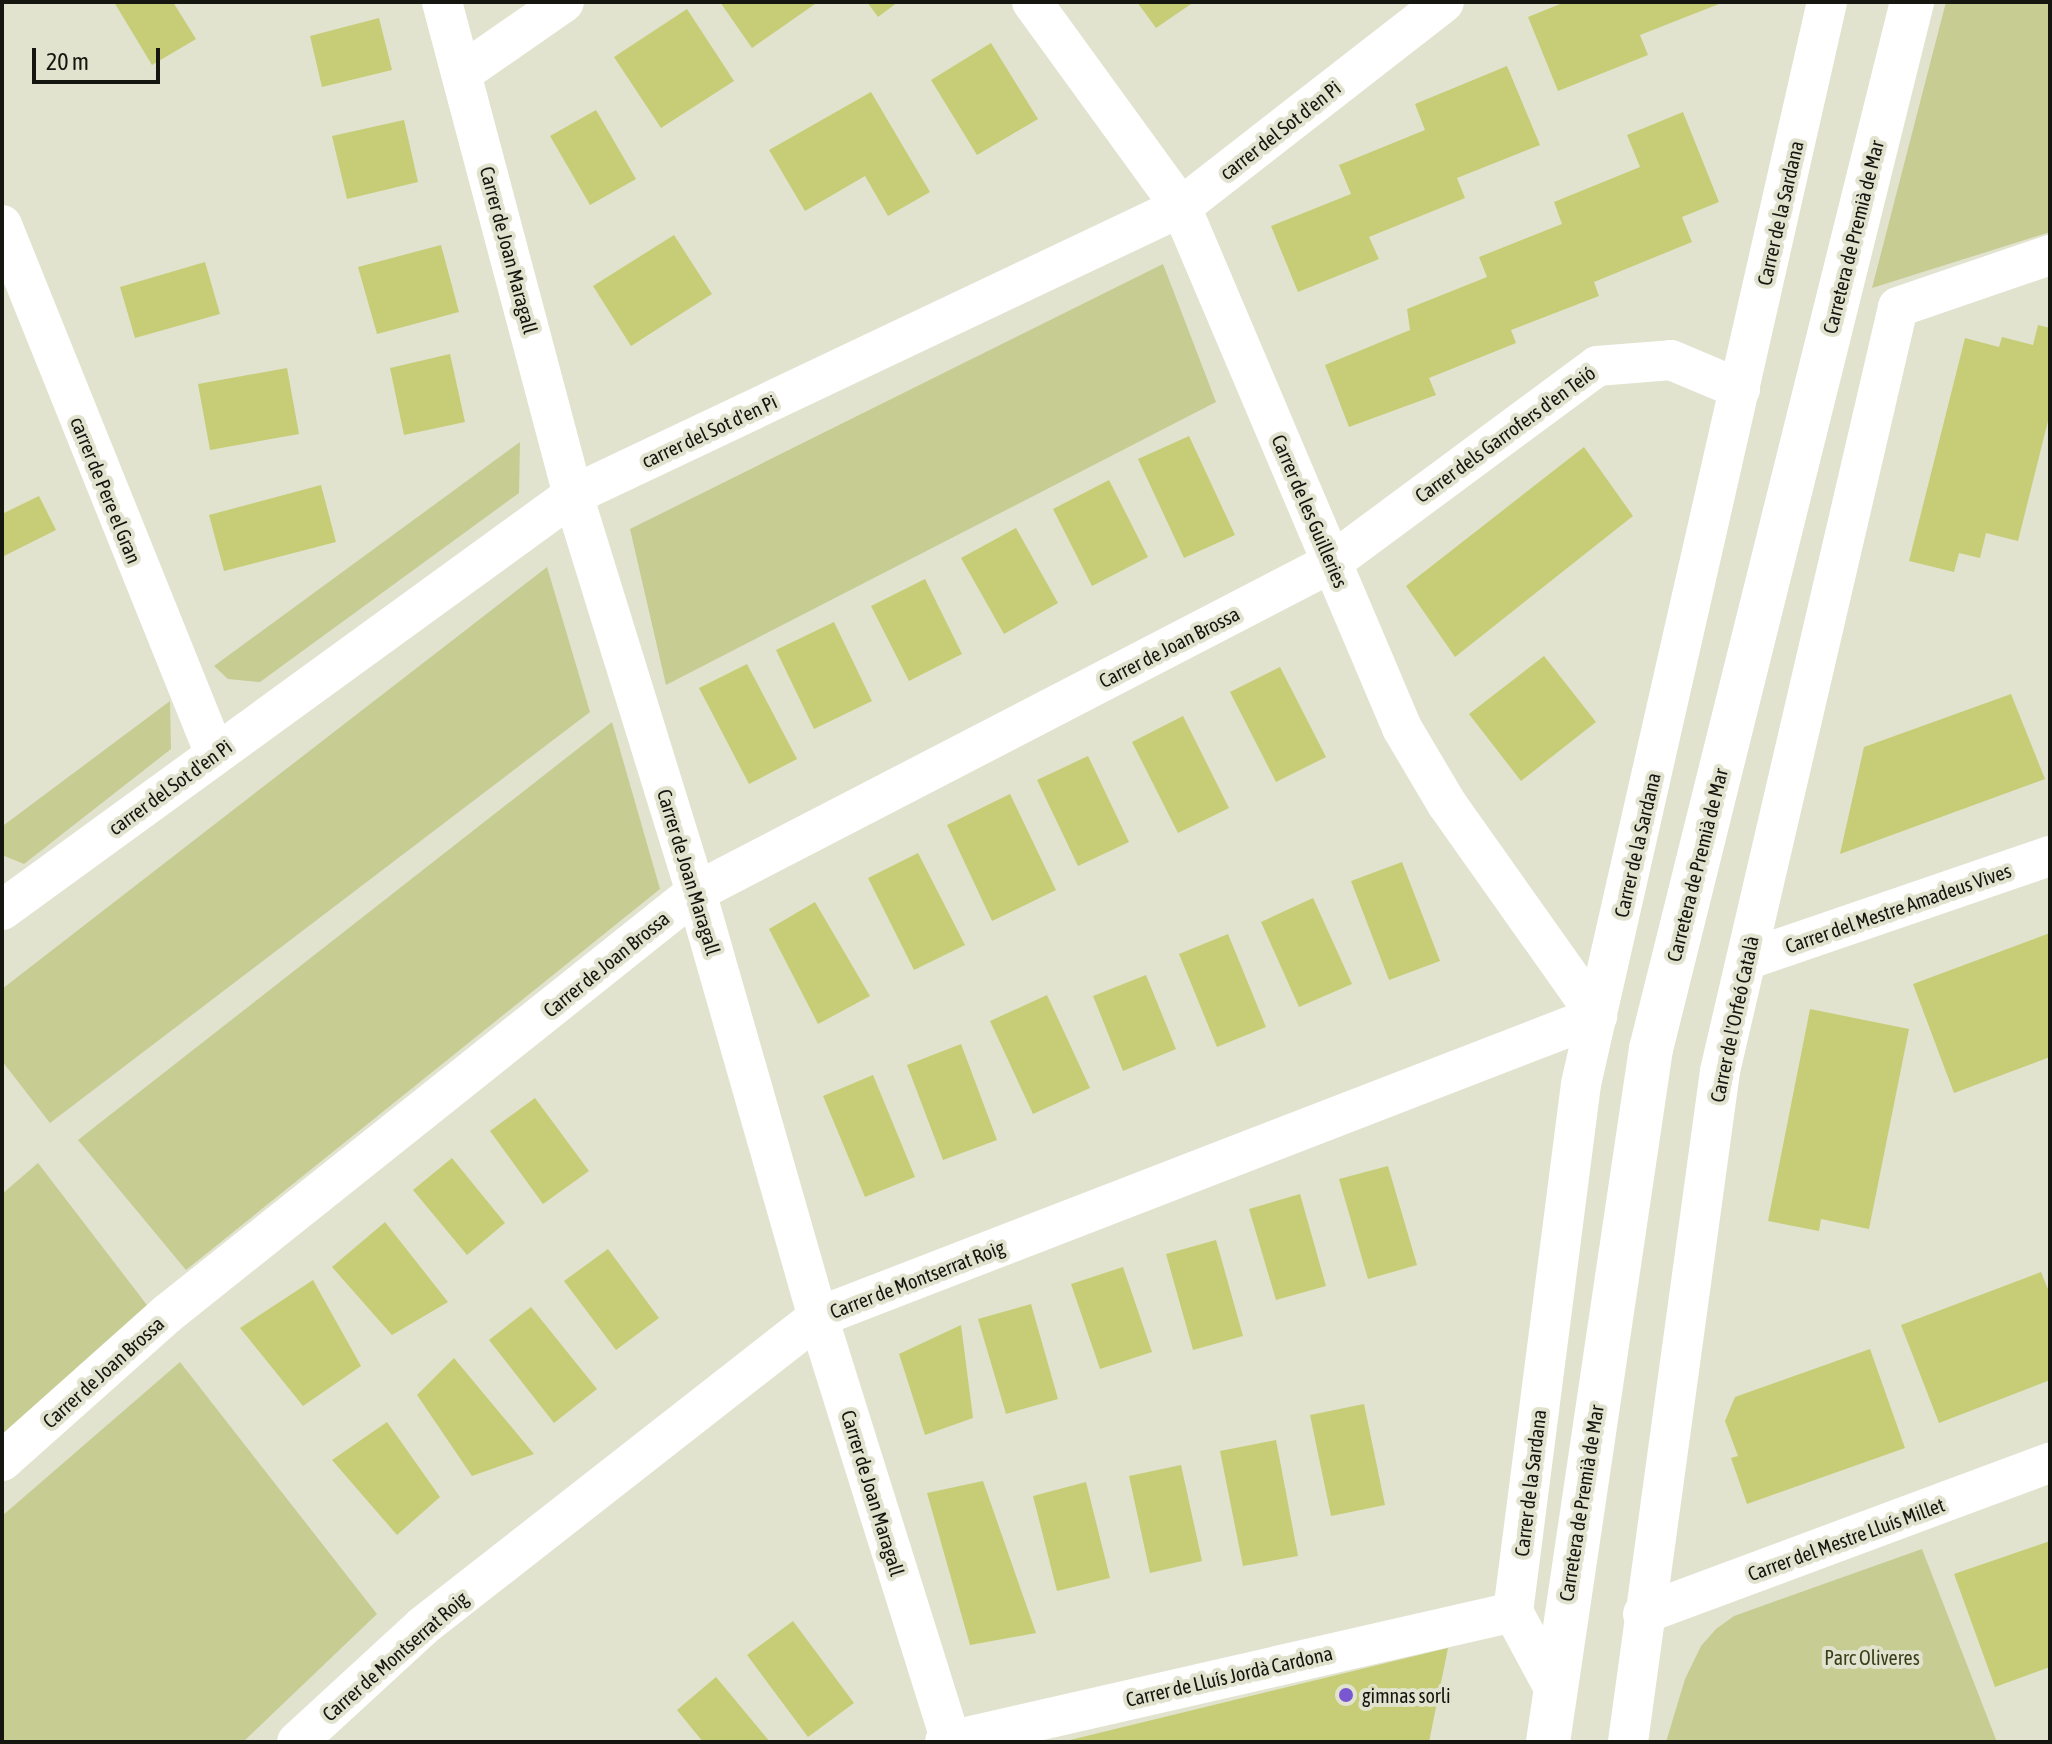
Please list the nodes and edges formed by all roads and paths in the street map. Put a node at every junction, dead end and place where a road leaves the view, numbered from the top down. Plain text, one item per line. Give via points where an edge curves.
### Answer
1 (442, 2) edge
2 (564, 2) edge
3 (1032, 2) edge
4 (1444, 2) edge
5 (1827, 2) edge
6 (1912, 2) edge
7 (462, 73) junction
8 (1181, 207) junction
9 (2, 225) edge
10 (2050, 255) edge
11 (1740, 389) junction
12 (573, 495) junction
13 (1331, 563) junction
14 (215, 754) junction
15 (2050, 856) edge
16 (696, 892) junction
17 (2, 910) edge
18 (1746, 960) junction
19 (1597, 1016) junction
20 (818, 1317) junction
21 (2, 1461) edge
22 (2050, 1463) edge
23 (1513, 1612) junction
24 (1643, 1614) junction
25 (1554, 1688) junction
26 (947, 1740) edge
27 (297, 1742) edge
28 (1548, 1742) edge
29 (1628, 1742) edge

1 - 7 street, Carrer de Joan Maragall
2 - 7 street
3 - 8 street, Carrer de les Guilleries
4 - 8 street, carrer del Sot d'en Pi
5 - 11 street, Carrer de la Sardana
6 - 25 street, Carretera de Premià de Mar via 1651,1049
7 - 12 street, Carrer de Joan Maragall
8 - 12 street, carrer del Sot d'en Pi
8 - 13 street, Carrer de les Guilleries
9 - 14 street, carrer de Pere el Gran
10 - 18 street, Carrer de l'Orfeó Català via 1898,307
11 - 13 street, Carrer dels Garrofers d'en Teió via 1671,360 1597,366
11 - 19 street, Carrer de la Sardana
12 - 14 street, carrer del Sot d'en Pi
12 - 16 street, Carrer de Joan Maragall
13 - 16 street, Carrer de Joan Brossa
13 - 19 street, Carrer de les Guilleries via 1402,728 1447,804
14 - 17 street, carrer del Sot d'en Pi
15 - 18 street, Carrer del Mestre Amadeus Vives
16 - 20 street, Carrer de Joan Maragall
16 - 21 street, Carrer de Joan Brossa via 167,1314
18 - 24 street, Carrer de l'Orfeó Català via 1720,1071
19 - 20 street, Carrer de Montserrat Roig
19 - 23 street, Carrer de la Sardana via 1581,1084
20 - 26 street, Carrer de Joan Maragall
20 - 27 street, Carrer de Montserrat Roig via 423,1626
22 - 24 street, Carrer del Mestre Lluís Millet
23 - 25 street
23 - 26 street, Carrer de Lluís Jordà Cardona
24 - 29 street, Carrer de l'Orfeó Català
25 - 28 street, Carretera de Premià de Mar

